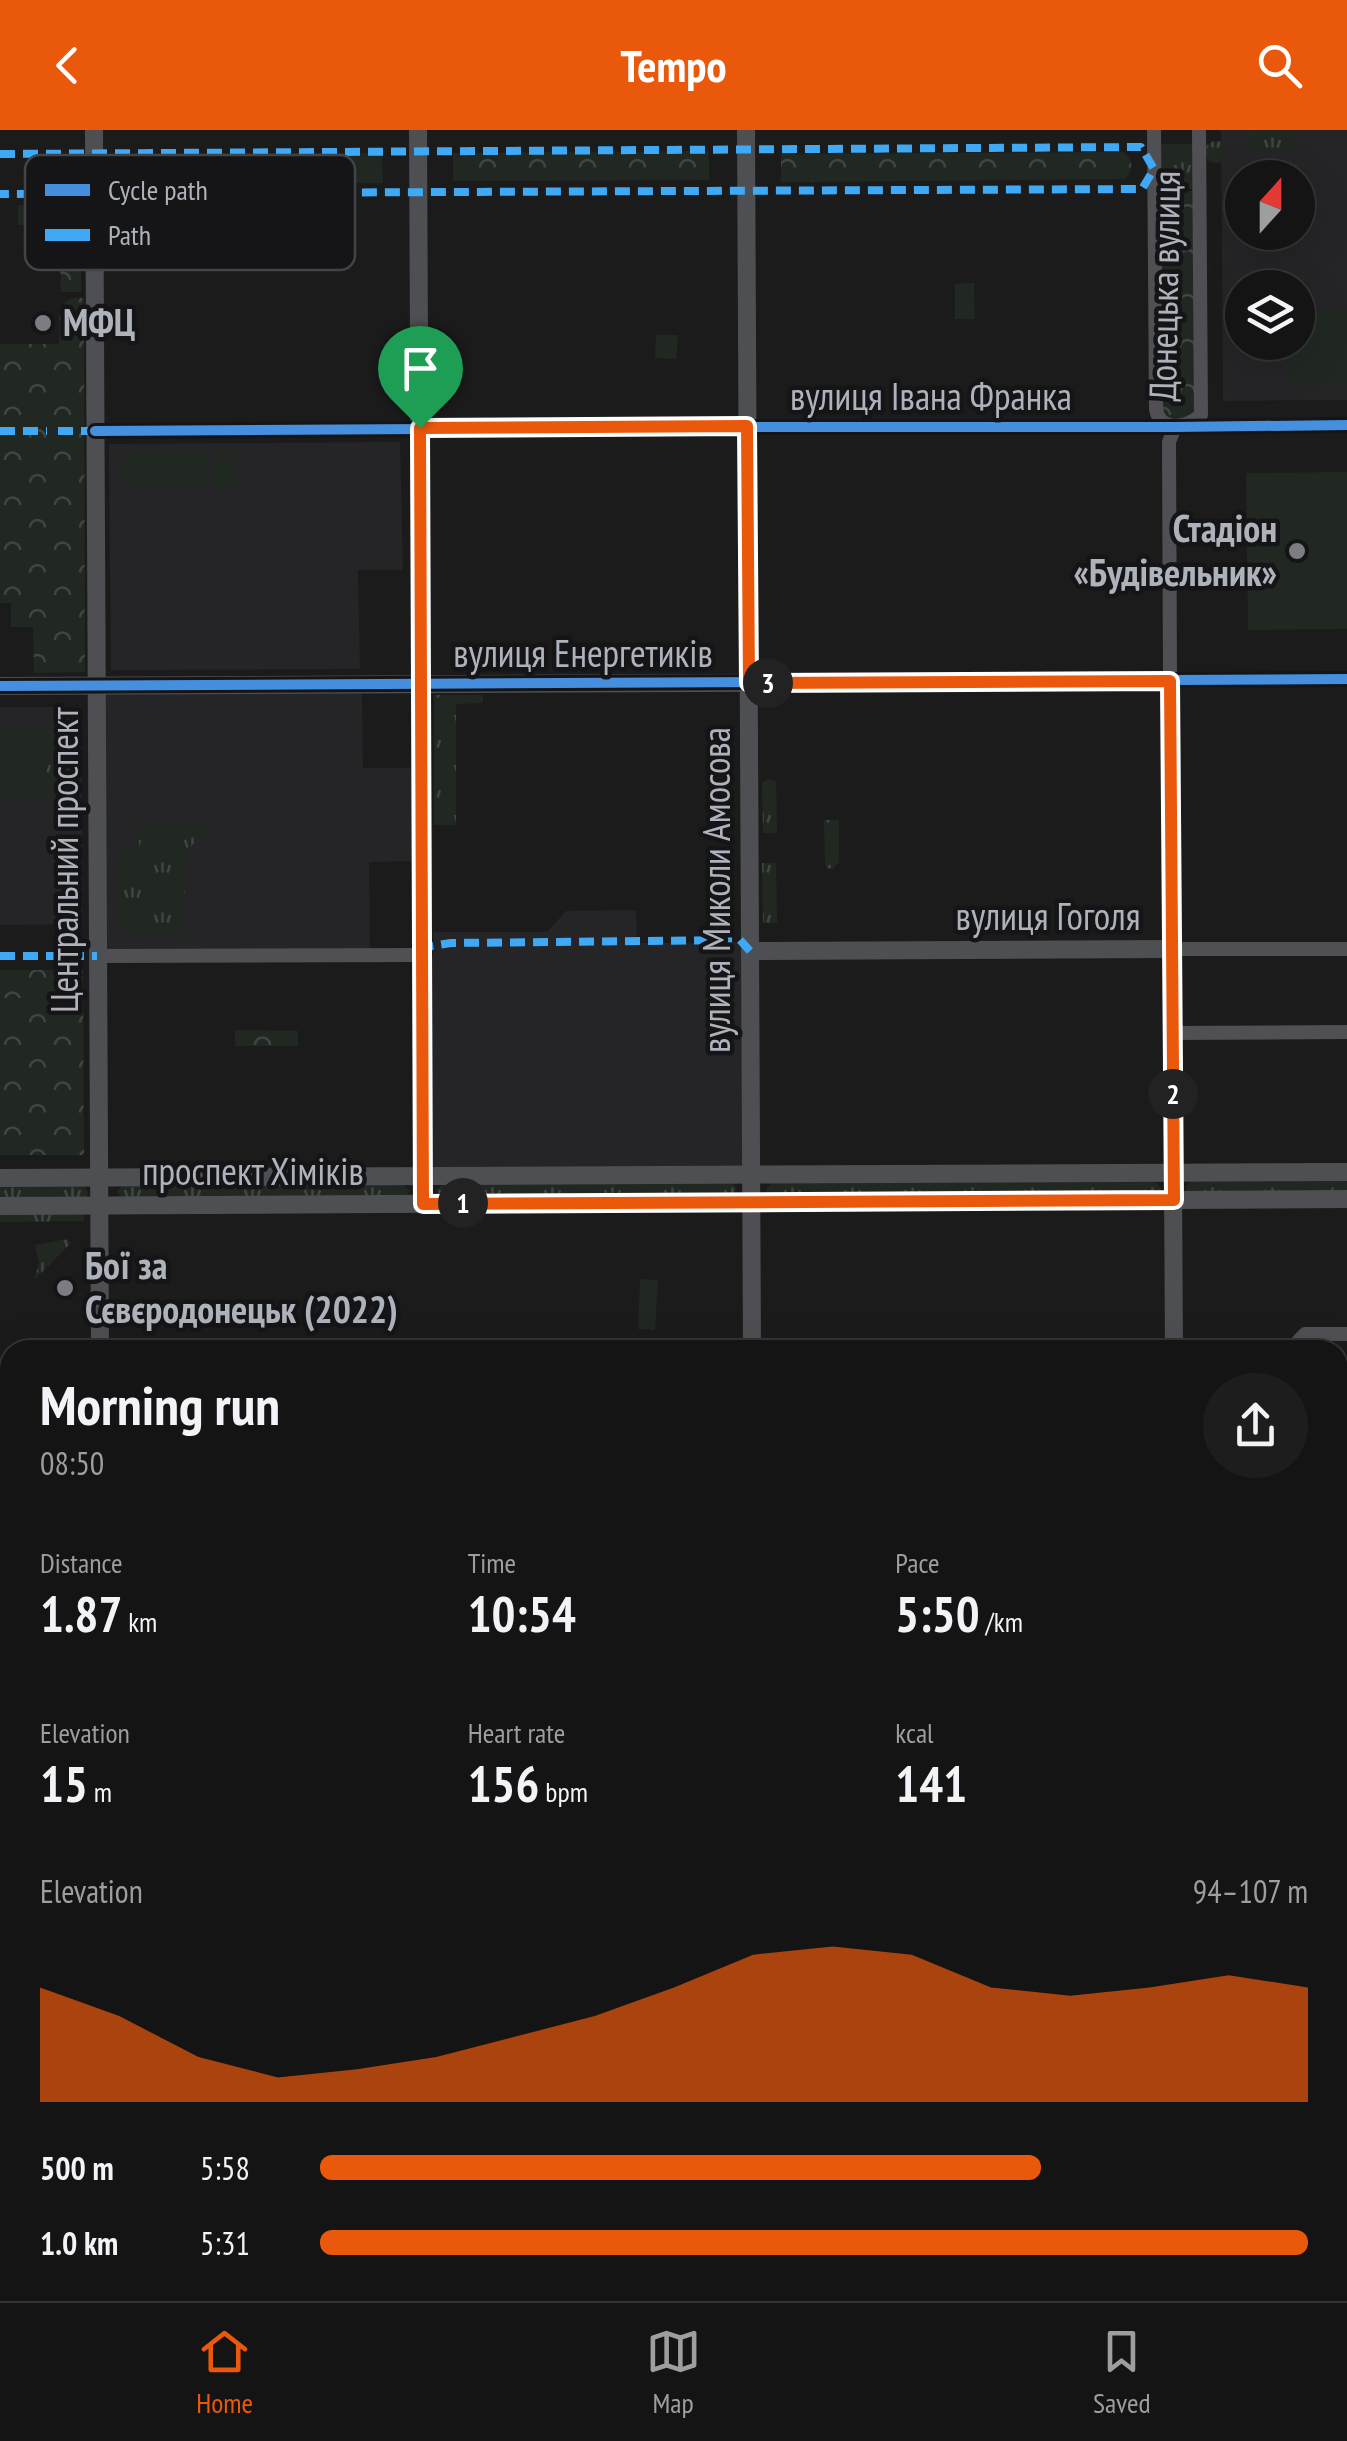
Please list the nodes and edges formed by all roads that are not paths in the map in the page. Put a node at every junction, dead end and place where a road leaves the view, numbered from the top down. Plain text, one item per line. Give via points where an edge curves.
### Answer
1 (94, 130) edge
2 (418, 130) edge
3 (746, 130) edge
4 (1154, 130) edge
5 (1199, 130) edge
6 (94, 155) edge
7 (94, 270) edge
8 (1347, 425) edge
9 (747, 426) junction
10 (420, 428) junction
11 (1175, 428) junction
12 (95, 430) junction
13 (1347, 679) edge
14 (1170, 681) junction
15 (749, 683) junction
16 (420, 684) junction
17 (0, 686) edge
18 (96, 686) junction
19 (1170, 949) junction
20 (1347, 949) edge
21 (750, 951) junction
22 (422, 955) junction
23 (97, 956) junction
24 (1347, 1032) edge
25 (1172, 1033) junction
26 (1174, 1172) junction
27 (1347, 1172) edge
28 (751, 1174) junction
29 (423, 1176) junction
30 (98, 1177) junction
31 (0, 1178) edge
32 (1174, 1200) junction
33 (1347, 1200) edge
34 (751, 1202) junction
35 (423, 1204) junction
36 (0, 1206) edge
37 (98, 1206) junction
38 (1347, 1334) edge
39 (100, 1340) edge
40 (752, 1340) edge
41 (1174, 1340) edge
42 (1299, 1340) edge

1 - 6 street, Центральний проспект
2 - 10 street
3 - 9 street, вулиця Миколи Амосова
4 - 11 street, Донецька вулиця via 1156,409
5 - 11 street, Донецька вулиця via 1200,415
7 - 12 street, Центральний проспект
8 - 11 street, вулиця Івана Франка
9 - 10 street, вулиця Івана Франка
9 - 11 street, вулиця Івана Франка
9 - 15 street, вулиця Миколи Амосова
10 - 12 street, вулиця Івана Франка
10 - 16 street
11 - 14 street, Донецька вулиця via 1169,442
12 - 18 street, Центральний проспект
13 - 14 street, вулиця Енергетиків
14 - 15 street, вулиця Енергетиків
14 - 19 street, Донецька вулиця
15 - 16 street, вулиця Енергетиків
15 - 21 street, вулиця Миколи Амосова
16 - 18 street, вулиця Енергетиків
16 - 22 street
17 - 18 street, вулиця Енергетиків
18 - 23 street, Центральний проспект
19 - 20 street, вулиця Гоголя
19 - 21 street, вулиця Гоголя
19 - 25 street, Донецька вулиця
21 - 28 street, вулиця Миколи Амосова
22 - 23 street
22 - 29 street
23 - 30 street, Центральний проспект
24 - 25 street
25 - 26 street, Донецька вулиця
26 - 27 street, проспект Хіміків
26 - 28 street, проспект Хіміків
26 - 32 street, Донецька вулиця
28 - 29 street, проспект Хіміків
28 - 34 street, вулиця Миколи Амосова
29 - 30 street, проспект Хіміків
29 - 35 street
30 - 31 street, проспект Хіміків
30 - 37 street, Центральний проспект
32 - 33 street, проспект Хіміків
32 - 34 street, проспект Хіміків
32 - 41 street, Донецька вулиця
34 - 35 street, проспект Хіміків
34 - 40 street, вулиця Миколи Амосова
35 - 37 street, проспект Хіміків
36 - 37 street, проспект Хіміків
37 - 39 street, Центральний проспект
38 - 42 street via 1305,1334

